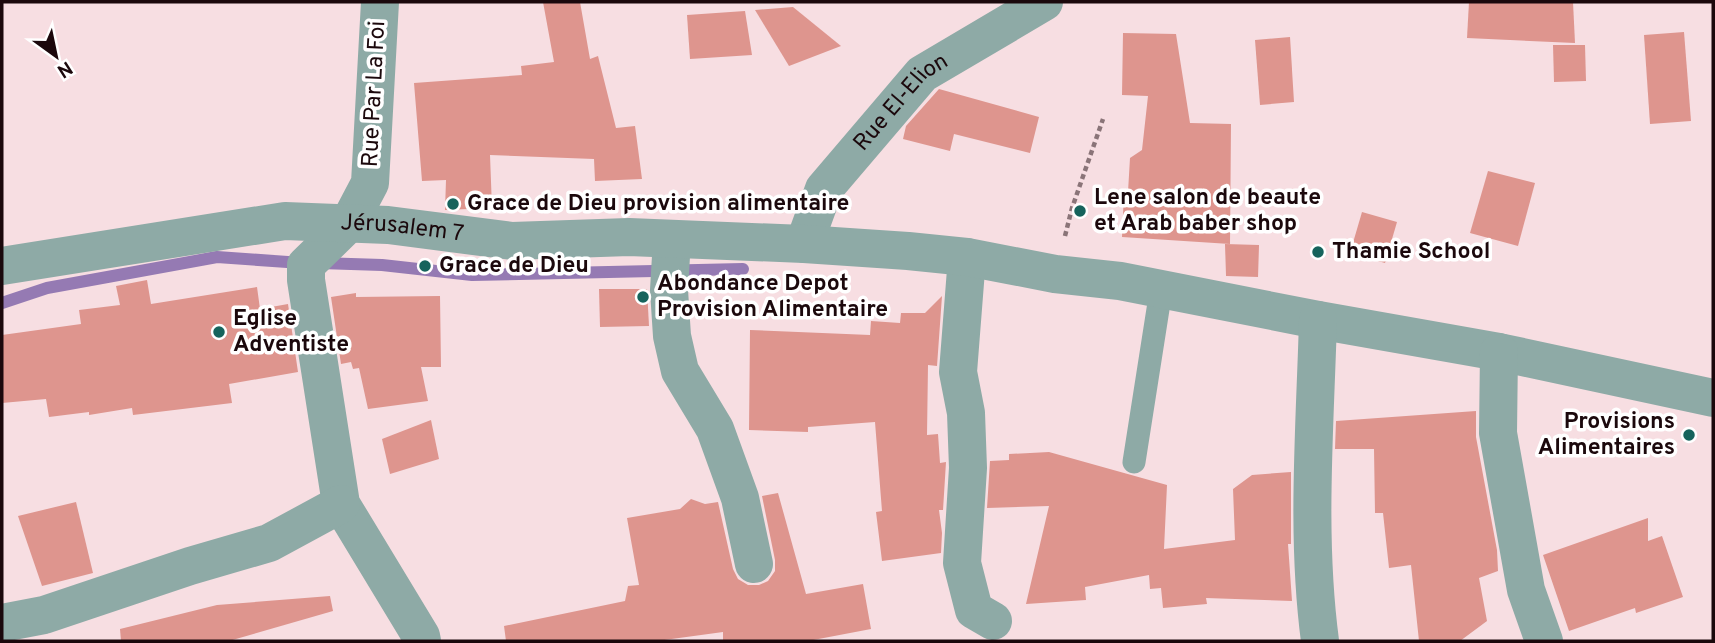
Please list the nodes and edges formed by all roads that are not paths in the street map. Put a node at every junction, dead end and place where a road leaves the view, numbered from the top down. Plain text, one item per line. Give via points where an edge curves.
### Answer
1 (380, 2) edge
2 (1044, 2) edge
3 (349, 223) junction
4 (672, 239) junction
5 (804, 244) junction
6 (967, 257) junction
7 (2, 266) edge
8 (1161, 290) junction
9 (1318, 320) junction
10 (1499, 352) junction
11 (1713, 398) edge
12 (1134, 462) dead end
13 (341, 504) junction
14 (754, 564) dead end
15 (993, 621) dead end
16 (2, 623) edge
17 (422, 641) edge
18 (1320, 641) edge
19 (1544, 641) edge

1 - 3 street, Rue Par La Foi via 370,183
2 - 5 street, Rue El-Elion via 922,74 824,189
3 - 4 street, Jérusalem 7 via 512,241
3 - 7 street, Jérusalem 7 via 285,221
3 - 13 street, Rue Par La Foi via 306,265
4 - 5 street, Jérusalem 7
4 - 14 street via 669,290 680,371 715,429 740,499
5 - 6 street, Jérusalem 7
6 - 8 street, Jérusalem 7
6 - 15 street via 958,372 966,413 968,468 962,563 974,610
8 - 9 street, Jérusalem 7
8 - 12 lane
9 - 10 street, Jérusalem 7
9 - 18 street via 1311,549
10 - 11 street, Jérusalem 7
10 - 19 street via 1498,433 1526,590
13 - 16 street via 269,543 44,615
13 - 17 street, Rue Par La Foi

